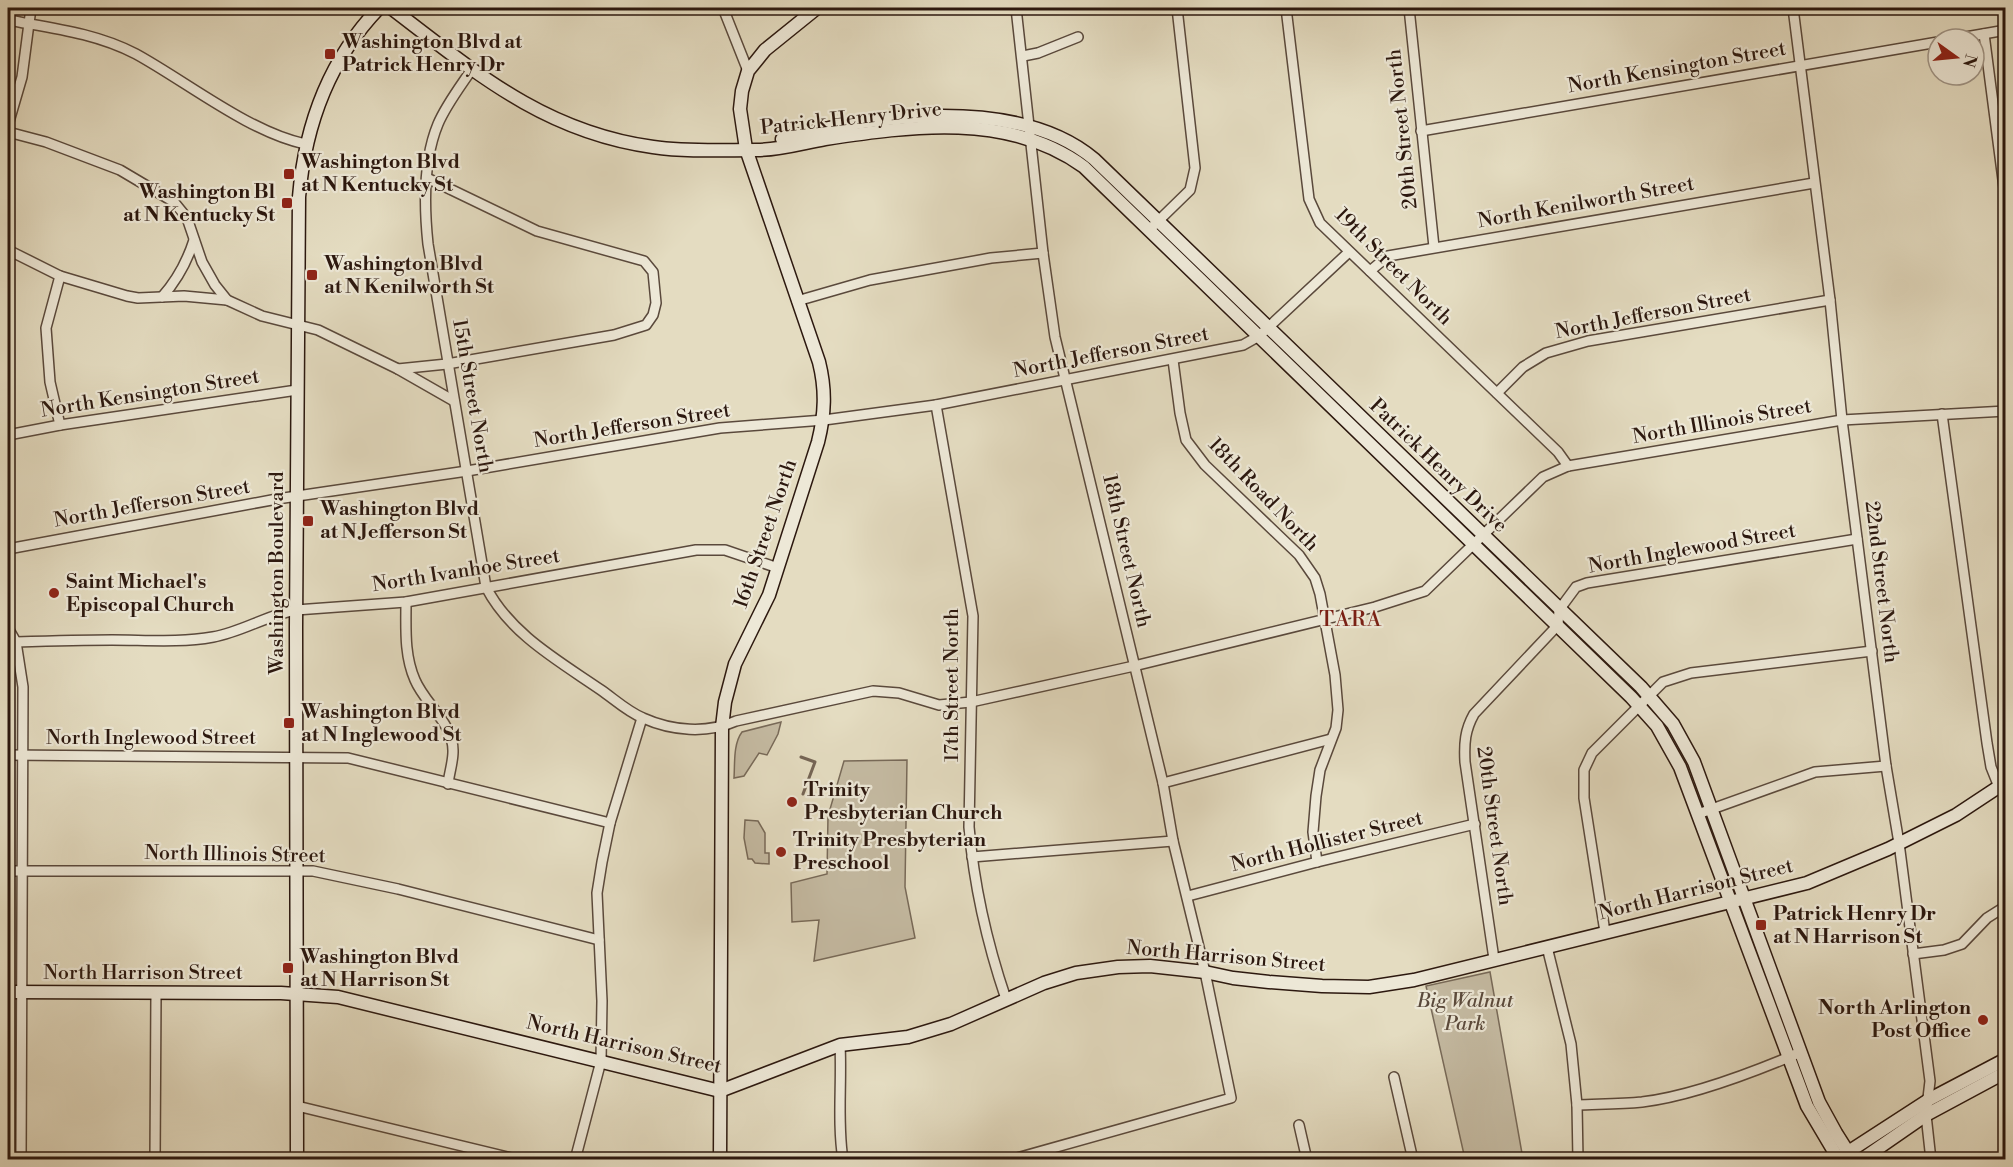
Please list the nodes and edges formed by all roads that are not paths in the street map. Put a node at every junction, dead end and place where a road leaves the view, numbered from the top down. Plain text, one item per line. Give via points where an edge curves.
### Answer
1 (31, 8) edge
2 (379, 8) edge
3 (391, 8) edge
4 (723, 8) edge
5 (817, 8) edge
6 (1016, 8) edge
7 (1177, 8) edge
8 (1286, 8) edge
9 (1409, 8) edge
10 (1793, 8) edge
11 (8, 20) edge
12 (28, 24) junction
13 (2006, 30) edge
14 (1986, 34) edge
15 (1078, 38) dead end
16 (1926, 44) edge
17 (1986, 49) edge
18 (1023, 56) junction
19 (1800, 65) junction
20 (472, 69) junction
21 (748, 71) junction
22 (8, 125) edge
23 (1421, 131) junction
24 (8, 132) edge
25 (1029, 132) junction
26 (305, 144) junction
27 (746, 148) junction
28 (427, 178) junction
29 (1814, 183) junction
30 (2006, 203) edge
31 (1153, 225) junction
32 (194, 240) junction
33 (1434, 247) junction
34 (8, 250) edge
35 (1349, 252) junction
36 (1043, 253) junction
37 (1370, 271) junction
38 (60, 276) junction
39 (162, 297) junction
40 (227, 300) junction
41 (1830, 300) junction
42 (798, 302) junction
43 (298, 325) junction
44 (1264, 332) junction
45 (1173, 360) junction
46 (447, 364) junction
47 (398, 369) junction
48 (1066, 379) junction
49 (297, 390) junction
50 (1497, 393) junction
51 (454, 401) junction
52 (936, 405) junction
53 (2006, 411) edge
54 (1942, 414) junction
55 (824, 420) junction
56 (1842, 420) junction
57 (60, 425) junction
58 (8, 435) edge
59 (1568, 466) junction
60 (467, 471) junction
61 (296, 496) junction
62 (1478, 539) junction
63 (1857, 539) junction
64 (8, 549) edge
65 (778, 568) junction
66 (486, 587) junction
67 (406, 602) junction
68 (296, 610) junction
69 (1559, 610) junction
70 (1325, 618) junction
71 (1558, 625) junction
72 (8, 628) edge
73 (16, 642) junction
74 (1872, 651) junction
75 (1134, 666) junction
76 (1649, 696) junction
77 (971, 702) junction
78 (1640, 706) junction
79 (642, 718) junction
80 (722, 727) junction
81 (1330, 739) junction
82 (8, 755) edge
83 (24, 755) junction
84 (296, 757) junction
85 (1886, 766) junction
86 (1163, 783) junction
87 (447, 784) junction
88 (2002, 784) edge
89 (1712, 809) junction
90 (1698, 814) junction
91 (610, 822) junction
92 (1474, 825) junction
93 (1173, 841) junction
94 (1899, 843) junction
95 (972, 857) junction
96 (1317, 862) junction
97 (8, 871) edge
98 (22, 871) junction
99 (297, 871) junction
100 (1188, 896) junction
101 (1745, 899) junction
102 (1731, 902) junction
103 (2006, 906) edge
104 (1605, 932) junction
105 (598, 940) junction
106 (1547, 947) junction
107 (1913, 954) junction
108 (1494, 959) junction
109 (1205, 972) junction
110 (8, 992) edge
111 (22, 992) junction
112 (156, 993) junction
113 (297, 994) junction
114 (1006, 999) junction
115 (840, 1045) junction
116 (1801, 1052) junction
117 (1789, 1058) junction
118 (2006, 1059) edge
119 (601, 1061) junction
120 (2006, 1072) edge
121 (1394, 1077) dead end
122 (720, 1091) junction
123 (1930, 1099) junction
124 (1577, 1105) junction
125 (297, 1106) junction
126 (1926, 1115) junction
127 (1299, 1125) dead end
128 (1842, 1158) edge
129 (21, 1160) edge
130 (155, 1160) edge
131 (297, 1160) edge
132 (520, 1160) edge
133 (575, 1160) edge
134 (720, 1160) edge
135 (843, 1160) edge
136 (1010, 1160) edge
137 (1307, 1160) edge
138 (1413, 1160) edge
139 (1578, 1160) edge
140 (1861, 1160) edge
141 (1931, 1160) edge

1 - 12 street
2 - 26 street, Washington Boulevard via 335,66 322,91
3 - 20 street, Patrick Henry Drive
4 - 21 street
5 - 21 street via 765,50
6 - 18 street, 18th Street North
7 - 31 street via 1195,168 1190,190
8 - 35 street, 19th Street North via 1308,199 1320,223
9 - 23 street, 20th Street North
10 - 19 street, 22nd Street North
11 - 12 street
12 - 22 street via 22,77
12 - 26 street via 78,32 134,53 285,140
13 - 14 street
15 - 18 street
16 - 19 street, North Kensington Street
17 - 30 street
18 - 25 street, 18th Street North
19 - 23 street, North Kensington Street
19 - 29 street, 22nd Street North
20 - 27 street, Patrick Henry Drive via 528,106 605,137 672,149
20 - 28 street, 15th Street North via 438,123
21 - 27 street, 16th Street North via 740,110
23 - 33 street, 20th Street North
24 - 32 street via 46,142 127,174 174,202 187,218
25 - 27 street, Patrick Henry Drive via 925,128 758,150
25 - 31 street, Patrick Henry Drive via 1084,167
25 - 36 street, 18th Street North
26 - 43 street, Washington Boulevard via 298,196
27 - 42 street, 16th Street North
28 - 46 street, 15th Street North via 427,241
28 - 46 street via 537,231 644,261 653,272 656,303 646,325 614,335
29 - 33 street, North Kenilworth Street
29 - 41 street, 22nd Street North
31 - 44 street, Patrick Henry Drive
32 - 39 street via 176,282
32 - 40 street via 202,262
33 - 37 street, North Kenilworth Street via 1388,256
34 - 38 street
35 - 37 street, 19th Street North
35 - 44 street
36 - 42 street via 990,258 870,280
36 - 48 street, 18th Street North via 1055,337
37 - 50 street, 19th Street North
38 - 39 street via 127,296
38 - 57 street via 46,328 50,382
39 - 40 street
40 - 43 street via 262,316
41 - 50 street, North Jefferson Street via 1546,352 1523,367
41 - 56 street, 22nd Street North
42 - 55 street, 16th Street North via 823,377
43 - 47 street via 318,330
43 - 49 street, Washington Boulevard
44 - 45 street, North Jefferson Street via 1243,345
44 - 62 street, Patrick Henry Drive
45 - 48 street, North Jefferson Street
45 - 70 street, 18th Road North via 1186,440 1205,465 1299,555 1315,578
46 - 47 street
46 - 51 street, 15th Street North
47 - 51 street
48 - 52 street, North Jefferson Street
48 - 75 street, 18th Street North
49 - 57 street, North Kensington Street
49 - 61 street, Washington Boulevard
50 - 59 street, 19th Street North
51 - 60 street, 15th Street North
52 - 55 street, North Jefferson Street
52 - 77 street, 17th Street North via 973,616
53 - 54 street, North Illinois Street
54 - 56 street, North Illinois Street
54 - 88 street via 1987,743 1991,767
55 - 60 street, North Jefferson Street via 720,428
55 - 65 street, 16th Street North
56 - 59 street, North Illinois Street
56 - 63 street, 22nd Street North
57 - 58 street, North Kensington Street
59 - 62 street, North Illinois Street via 1543,477
60 - 61 street, North Jefferson Street
60 - 66 street, 15th Street North
61 - 64 street, North Jefferson Street
61 - 68 street, Washington Boulevard
62 - 69 street, Patrick Henry Drive
62 - 70 street via 1425,591
62 - 71 street, Patrick Henry Drive
63 - 69 street, North Inglewood Street via 1587,583 1576,587
63 - 74 street, 22nd Street North
65 - 66 street, North Ivanhoe Street via 725,550 696,550
65 - 80 street, 16th Street North via 735,664
66 - 67 street, North Ivanhoe Street
66 - 79 street, 15th Street North via 493,601 523,634
67 - 68 street, North Ivanhoe Street
67 - 87 street via 408,660 415,681 447,728 454,751
68 - 73 street, North Ivanhoe Street via 216,637 184,641
68 - 84 street, Washington Boulevard
69 - 71 street
69 - 76 street, Patrick Henry Drive
70 - 75 street
70 - 81 street via 1338,710
71 - 78 street, Patrick Henry Drive
71 - 92 street, 20th Street North via 1474,714 1467,727 1465,762
72 - 73 street
73 - 83 street via 23,687
74 - 76 street via 1691,673 1663,682
74 - 85 street, 22nd Street North
75 - 77 street
75 - 86 street, 18th Street North
76 - 78 street
76 - 89 street, Patrick Henry Drive via 1682,739
77 - 80 street via 939,705 899,693 873,691 742,719
77 - 95 street, 17th Street North
78 - 90 street, Patrick Henry Drive via 1670,746
78 - 104 street via 1592,753 1584,770 1584,798
79 - 80 street via 691,730
79 - 91 street
80 - 122 street, 16th Street North
81 - 86 street
81 - 96 street via 1316,796 1313,832
82 - 83 street, North Inglewood Street
83 - 84 street, North Inglewood Street
83 - 98 street
84 - 87 street, North Inglewood Street via 348,758
84 - 99 street, Washington Boulevard
85 - 89 street via 1815,772
85 - 94 street, 22nd Street North
86 - 93 street, 18th Street North
87 - 91 street, North Inglewood Street
88 - 94 street, North Harrison Street via 1956,814
89 - 90 street
89 - 101 street, Patrick Henry Drive
90 - 102 street, Patrick Henry Drive
91 - 105 street via 597,893
92 - 96 street, North Hollister Street
92 - 108 street, 20th Street North
93 - 95 street
93 - 100 street, 18th Street North
94 - 101 street, North Harrison Street via 1807,883
94 - 107 street, 22nd Street North
95 - 114 street, 17th Street North
96 - 100 street, North Hollister Street
97 - 98 street, North Illinois Street
98 - 99 street, North Illinois Street
98 - 111 street
99 - 105 street, North Illinois Street via 324,873
99 - 113 street, Washington Boulevard
100 - 109 street, 18th Street North
101 - 102 street, North Harrison Street
101 - 116 street, Patrick Henry Drive
102 - 104 street, North Harrison Street
102 - 117 street, Patrick Henry Drive
103 - 107 street via 1987,918 1962,944
104 - 106 street, North Harrison Street
105 - 119 street
106 - 108 street, North Harrison Street
106 - 124 street via 1570,1044
107 - 123 street, 22nd Street North
108 - 109 street, North Harrison Street via 1369,987 1269,982
109 - 114 street, North Harrison Street via 1150,966 1108,968 1076,973
109 - 136 street, 18th Street North via 1231,1098
110 - 111 street, North Harrison Street
111 - 112 street, North Harrison Street
111 - 129 street
112 - 113 street, North Harrison Street
112 - 130 street
113 - 119 street, North Harrison Street via 338,997
113 - 125 street, Washington Boulevard
114 - 115 street, North Harrison Street via 951,1024 908,1037
115 - 122 street, North Harrison Street
115 - 135 street
116 - 117 street
116 - 128 street, Patrick Henry Drive
117 - 124 street via 1737,1077 1643,1102
117 - 128 street, Patrick Henry Drive via 1813,1120
118 - 123 street
119 - 122 street, North Harrison Street
119 - 133 street
120 - 126 street
121 - 138 street
122 - 134 street, 16th Street North
123 - 126 street, 22nd Street North
123 - 128 street
124 - 139 street
125 - 131 street, Washington Boulevard
125 - 132 street
126 - 140 street
126 - 141 street, 22nd Street North
127 - 137 street

